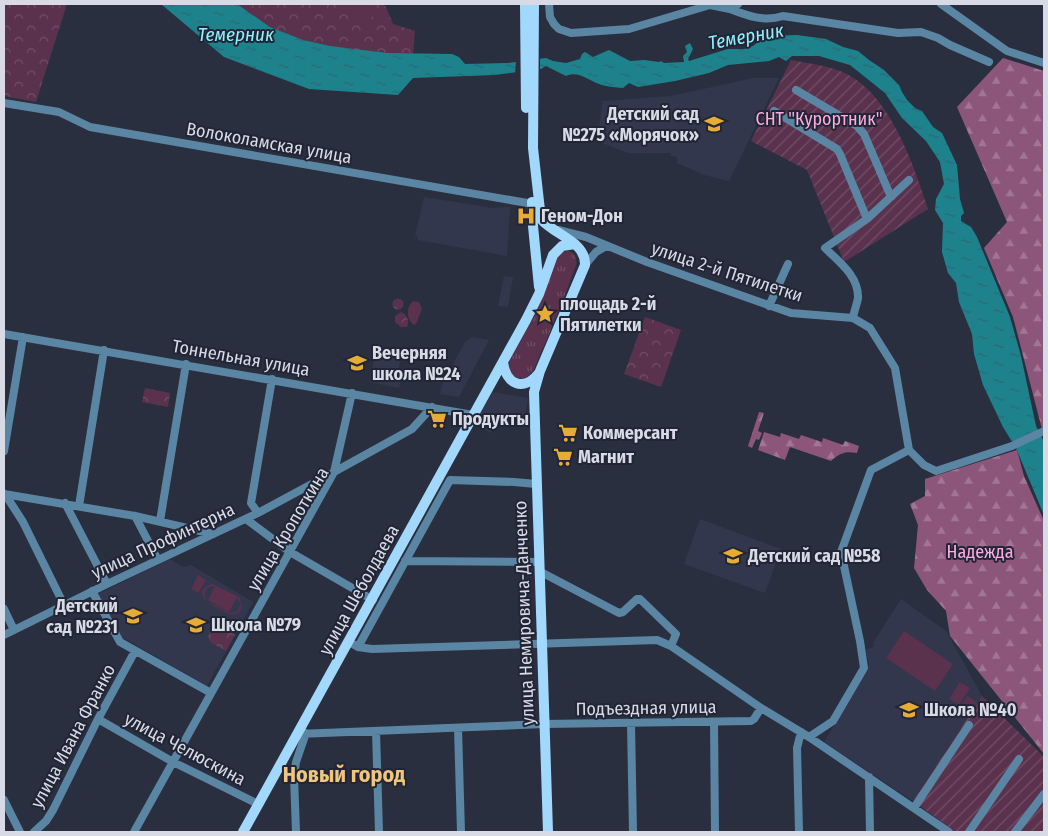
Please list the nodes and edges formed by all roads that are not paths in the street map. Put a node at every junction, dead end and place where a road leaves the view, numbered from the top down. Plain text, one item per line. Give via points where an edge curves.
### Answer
1 (525, 4) edge
2 (534, 4) edge
3 (549, 4) edge
4 (738, 4) edge
5 (941, 4) edge
6 (730, 9) junction
7 (529, 27) junction
8 (989, 62) dead end
9 (1044, 63) edge
10 (796, 90) dead end
11 (4, 103) edge
12 (774, 111) dead end
13 (909, 180) dead end
14 (891, 197) junction
15 (535, 208) junction
16 (867, 218) junction
17 (554, 231) junction
18 (595, 241) junction
19 (575, 244) junction
20 (606, 246) junction
21 (788, 264) dead end
22 (584, 265) junction
23 (540, 290) junction
24 (769, 306) junction
25 (853, 318) junction
26 (4, 334) edge
27 (23, 337) junction
28 (104, 350) junction
29 (503, 362) junction
30 (186, 364) junction
31 (540, 372) junction
32 (272, 379) junction
33 (352, 392) junction
34 (432, 407) junction
35 (473, 415) junction
36 (1043, 432) edge
37 (909, 450) junction
38 (4, 451) edge
39 (334, 472) junction
40 (536, 484) junction
41 (5, 494) edge
42 (65, 503) junction
43 (79, 506) junction
44 (258, 513) junction
45 (135, 516) junction
46 (246, 519) junction
47 (160, 521) junction
48 (212, 534) junction
49 (290, 552) junction
50 (158, 560) junction
51 (405, 560) junction
52 (539, 566) junction
53 (106, 584) junction
54 (92, 591) junction
55 (373, 600) junction
56 (64, 605) junction
57 (4, 609) edge
58 (14, 630) junction
59 (4, 635) edge
60 (354, 644) junction
61 (541, 644) junction
62 (670, 646) junction
63 (135, 651) junction
64 (211, 693) junction
65 (761, 708) junction
66 (98, 719) junction
67 (714, 722) junction
68 (544, 724) junction
69 (631, 724) junction
70 (969, 725) dead end
71 (458, 728) junction
72 (376, 731) junction
73 (801, 732) junction
74 (302, 733) junction
75 (809, 737) junction
76 (1018, 759) dead end
77 (173, 762) junction
78 (869, 777) junction
79 (1044, 794) edge
80 (4, 800) edge
81 (258, 804) junction
82 (914, 808) junction
83 (20, 832) edge
84 (34, 832) edge
85 (134, 832) edge
86 (243, 832) edge
87 (296, 832) edge
88 (379, 832) edge
89 (461, 832) edge
90 (548, 832) edge
91 (633, 832) edge
92 (715, 832) edge
93 (799, 832) edge
94 (870, 832) edge
95 (949, 832) edge
96 (969, 832) edge
97 (1015, 832) edge

1 - 7 main road
2 - 7 main road
3 - 6 street via 554,24 571,33 629,29 710,4
4 - 6 street
5 - 9 street via 1006,51
6 - 8 street via 761,19 783,16 898,33 921,32
7 - 15 main road via 527,147
10 - 14 street via 857,126 864,134
11 - 15 street, Волоколамская улица via 59,112 90,128
12 - 16 street via 837,150
13 - 14 street
14 - 16 street
15 - 17 main road
15 - 23 main road
16 - 25 street via 825,248 849,272 857,287
17 - 18 street, улица 2-й Пятилетки via 565,231
17 - 19 main road
18 - 19 street
18 - 20 street, улица 2-й Пятилетки
19 - 22 main road via 584,255
19 - 23 main road via 556,250
20 - 22 street
20 - 24 street, улица 2-й Пятилетки
21 - 24 street
22 - 31 main road
23 - 29 main road
24 - 25 street, улица 2-й Пятилетки via 791,313
25 - 37 street via 870,328 895,368
26 - 27 street, Тоннельная улица
27 - 28 street, Тоннельная улица
27 - 38 street
28 - 30 street, Тоннельная улица
28 - 43 street
29 - 31 main road via 506,375 518,384 532,380
29 - 35 main road, улица Шеболдаева
30 - 32 street, Тоннельная улица
30 - 47 street
31 - 40 main road, улица Немировича-Данченко via 534,392
32 - 33 street, Тоннельная улица
32 - 44 street via 251,503
33 - 34 street, Тоннельная улица
33 - 39 street
34 - 35 street, Тоннельная улица
34 - 39 street, улица Кропоткина via 412,429
35 - 55 main road, улица Шеболдаева
36 - 37 street via 1013,446 936,471 924,465
37 - 75 street via 871,470 841,552 864,668 832,721
39 - 44 street, улица Профинтерна
39 - 49 street, улица Кропоткина
40 - 51 street via 450,480
40 - 52 main road, улица Немировича-Данченко
41 - 42 street
41 - 56 street via 23,522
42 - 43 street
42 - 53 street
43 - 45 street
44 - 46 street, улица Профинтерна
45 - 47 street
45 - 50 street
46 - 48 street, улица Профинтерна
46 - 49 street
47 - 48 street
48 - 50 street, улица Профинтерна
49 - 55 street
49 - 64 street, улица Кропоткина
50 - 53 street, улица Профинтерна
51 - 52 street
51 - 60 street
52 - 61 main road, улица Немировича-Данченко
52 - 62 street via 619,613 640,599 676,634
53 - 54 street, улица Профинтерна
54 - 56 street, улица Профинтерна
54 - 63 street via 120,642
55 - 60 main road, улица Шеболдаева
56 - 58 street, улица Профинтерна
57 - 58 street
58 - 59 street, улица Профинтерна
60 - 61 street via 372,649
60 - 74 main road, улица Шеболдаева
61 - 62 street via 657,640
61 - 68 main road, улица Немировича-Данченко
62 - 65 street
63 - 64 street
63 - 66 street, улица Ивана Франко
64 - 77 street, улица Кропоткина
65 - 67 street, Подъездная улица via 750,721
65 - 73 street
66 - 77 street, улица Челюскина
66 - 84 street, улица Ивана Франко via 50,816
67 - 69 street, Подъездная улица
67 - 92 street
68 - 69 street, Подъездная улица
68 - 71 street, Подъездная улица
68 - 90 main road, улица Немировича-Данченко
69 - 91 street
70 - 82 street
71 - 72 street, Подъездная улица
71 - 89 street
72 - 74 street, Подъездная улица
72 - 88 street
73 - 75 street
73 - 93 street via 797,748
74 - 81 main road, улица Шеболдаева
74 - 87 street via 295,769
75 - 78 street
76 - 96 street
77 - 81 street, улица Челюскина
77 - 85 street, улица Кропоткина
78 - 82 street
78 - 94 street
79 - 97 street
80 - 83 street
81 - 86 main road, улица Шеболдаева
82 - 95 street

